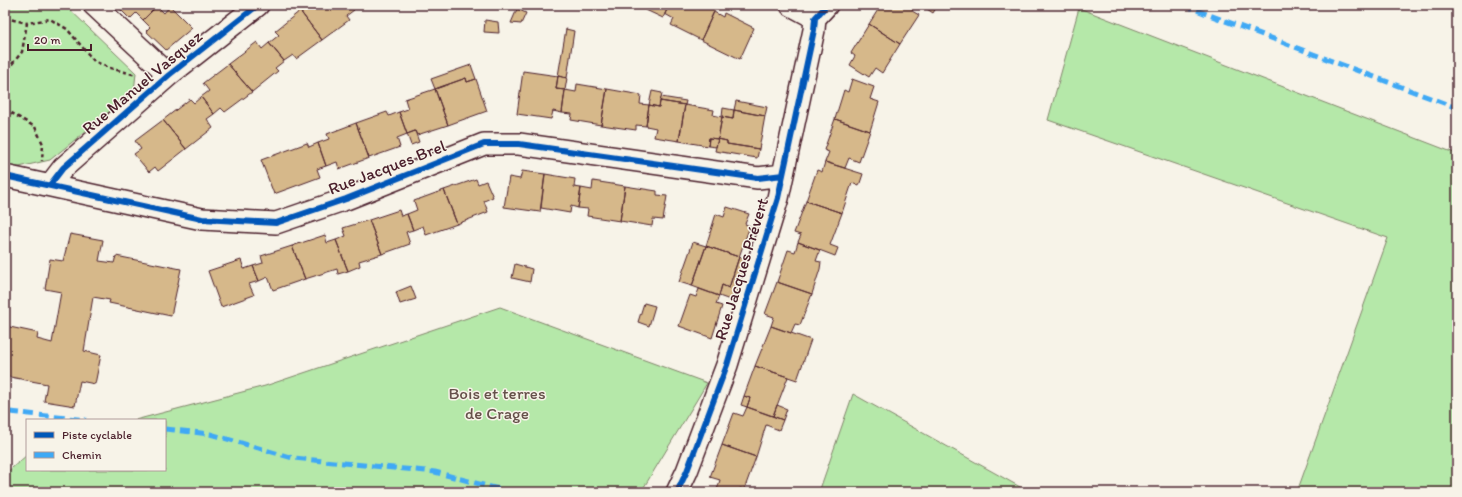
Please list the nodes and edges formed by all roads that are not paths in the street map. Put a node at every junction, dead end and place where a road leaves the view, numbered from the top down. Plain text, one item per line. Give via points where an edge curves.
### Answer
1 (94, 5) edge
2 (258, 5) edge
3 (791, 5) edge
4 (821, 11) edge
5 (165, 71) junction
6 (783, 175) junction
7 (5, 176) edge
8 (50, 185) junction
9 (677, 492) edge

1 - 5 street
2 - 5 street, Rue Manuel Vasquez
3 - 4 street
4 - 6 street, Rue Jacques Prévert via 814,30
5 - 8 street, Rue Manuel Vasquez via 63,168
6 - 8 street, Rue Jacques Brel via 758,178 519,144 484,144 346,199 276,223 202,219
6 - 9 street, Rue Jacques Prévert via 727,365
7 - 8 street, Rue Jacques Brel

